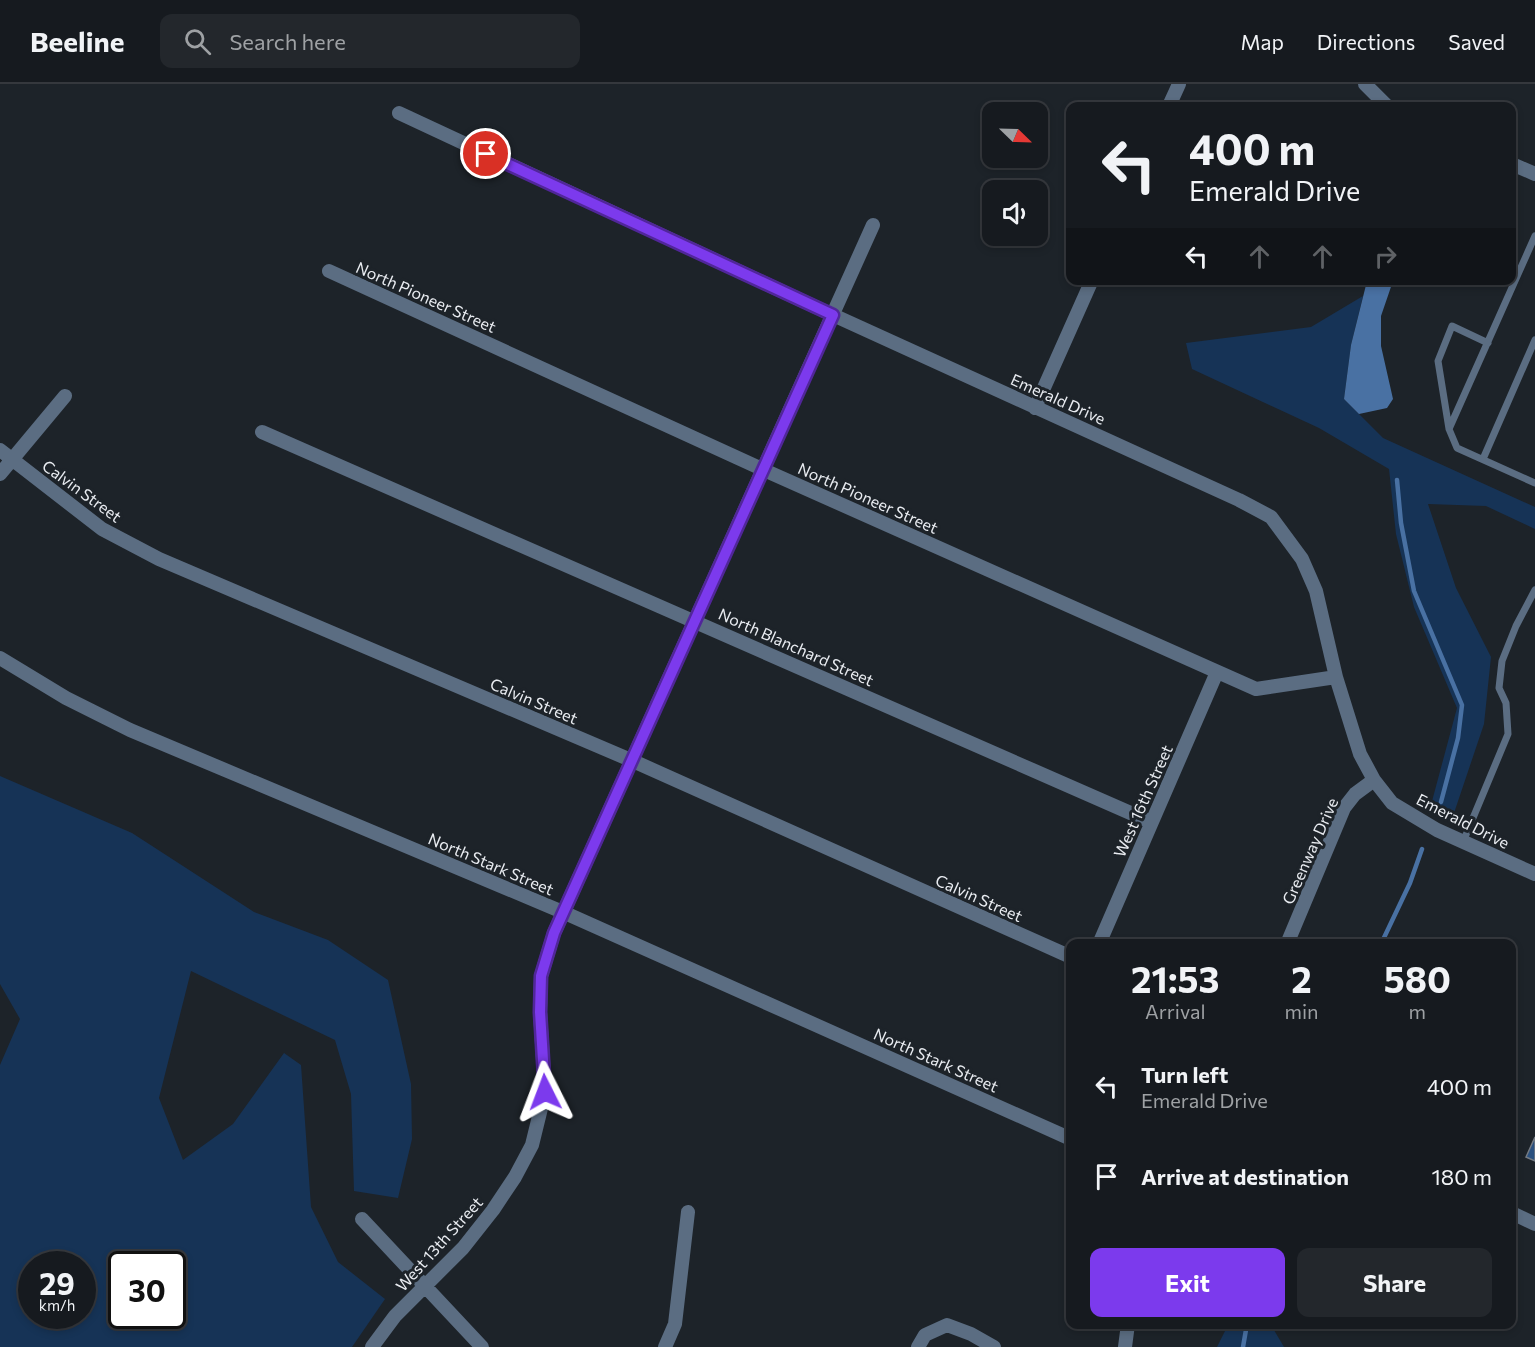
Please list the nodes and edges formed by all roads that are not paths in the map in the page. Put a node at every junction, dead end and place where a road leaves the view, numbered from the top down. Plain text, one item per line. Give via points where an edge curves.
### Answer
1 (1179, 84) edge
2 (1365, 84) edge
3 (1171, 102) edge
4 (1382, 102) edge
5 (399, 113) dead end
6 (1516, 166) edge
7 (1535, 174) edge
8 (873, 225) dead end
9 (1535, 236) edge
10 (329, 271) dead end
11 (1516, 279) edge
12 (1090, 285) edge
13 (1513, 285) edge
14 (833, 315) junction
15 (1535, 340) edge
16 (1488, 343) junction
17 (65, 396) dead end
18 (1035, 408) junction
19 (1449, 429) junction
20 (262, 432) dead end
21 (0, 450) edge
22 (1483, 459) junction
23 (12, 460) junction
24 (764, 470) junction
25 (0, 474) edge
26 (1535, 483) edge
27 (1535, 590) edge
28 (696, 621) junction
29 (0, 658) edge
30 (1217, 672) junction
31 (1336, 677) junction
32 (633, 761) junction
33 (1374, 780) junction
34 (1150, 822) junction
35 (1463, 843) junction
36 (1535, 874) edge
37 (565, 913) junction
38 (1101, 939) edge
39 (1289, 939) edge
40 (1066, 955) edge
41 (1066, 1137) edge
42 (688, 1212) dead end
43 (1516, 1216) edge
44 (362, 1219) dead end
45 (1535, 1224) edge
46 (425, 1286) junction
47 (1127, 1329) edge
48 (372, 1347) edge
49 (482, 1347) edge
50 (665, 1347) edge
51 (918, 1347) edge
52 (994, 1347) edge
53 (1125, 1347) edge

1 - 3 street
2 - 4 street
5 - 14 street, Emerald Drive
6 - 7 street
8 - 14 street, West 13th Street
9 - 11 lane
10 - 24 street, North Pioneer Street
12 - 18 street
13 - 16 lane
14 - 18 street, Emerald Drive
14 - 24 street, West 13th Street
15 - 22 lane
16 - 19 lane
16 - 19 lane via 1452,326 1438,361
17 - 23 street
18 - 31 street, Emerald Drive via 1271,517 1302,560 1316,591
19 - 22 lane via 1457,448
20 - 28 street, North Blanchard Street
21 - 23 street, Calvin Street
22 - 26 lane
23 - 25 street
23 - 32 street, Calvin Street via 102,529 159,559
24 - 28 street, West 13th Street
24 - 30 street, North Pioneer Street
27 - 35 lane via 1502,661 1499,688 1506,703 1508,734
28 - 32 street, West 13th Street
28 - 34 street, North Blanchard Street
29 - 37 street, North Stark Street via 66,698 130,730
30 - 31 street, North Pioneer Street via 1256,689
30 - 34 street, West 16th Street
31 - 33 street, Emerald Drive via 1360,754
32 - 37 street, West 13th Street
32 - 40 street, Calvin Street
33 - 35 street, Emerald Drive via 1392,803
33 - 39 street, Greenway Drive via 1344,808
34 - 38 street, West 16th Street
35 - 36 street, Emerald Drive
37 - 41 street, North Stark Street
37 - 46 street, West 13th Street via 554,933 541,976 545,1092 532,1145 493,1210
42 - 50 street via 675,1324
43 - 45 street
44 - 46 street
46 - 48 street, West 13th Street
46 - 49 street
47 - 53 street
51 - 52 street via 925,1335 947,1325

